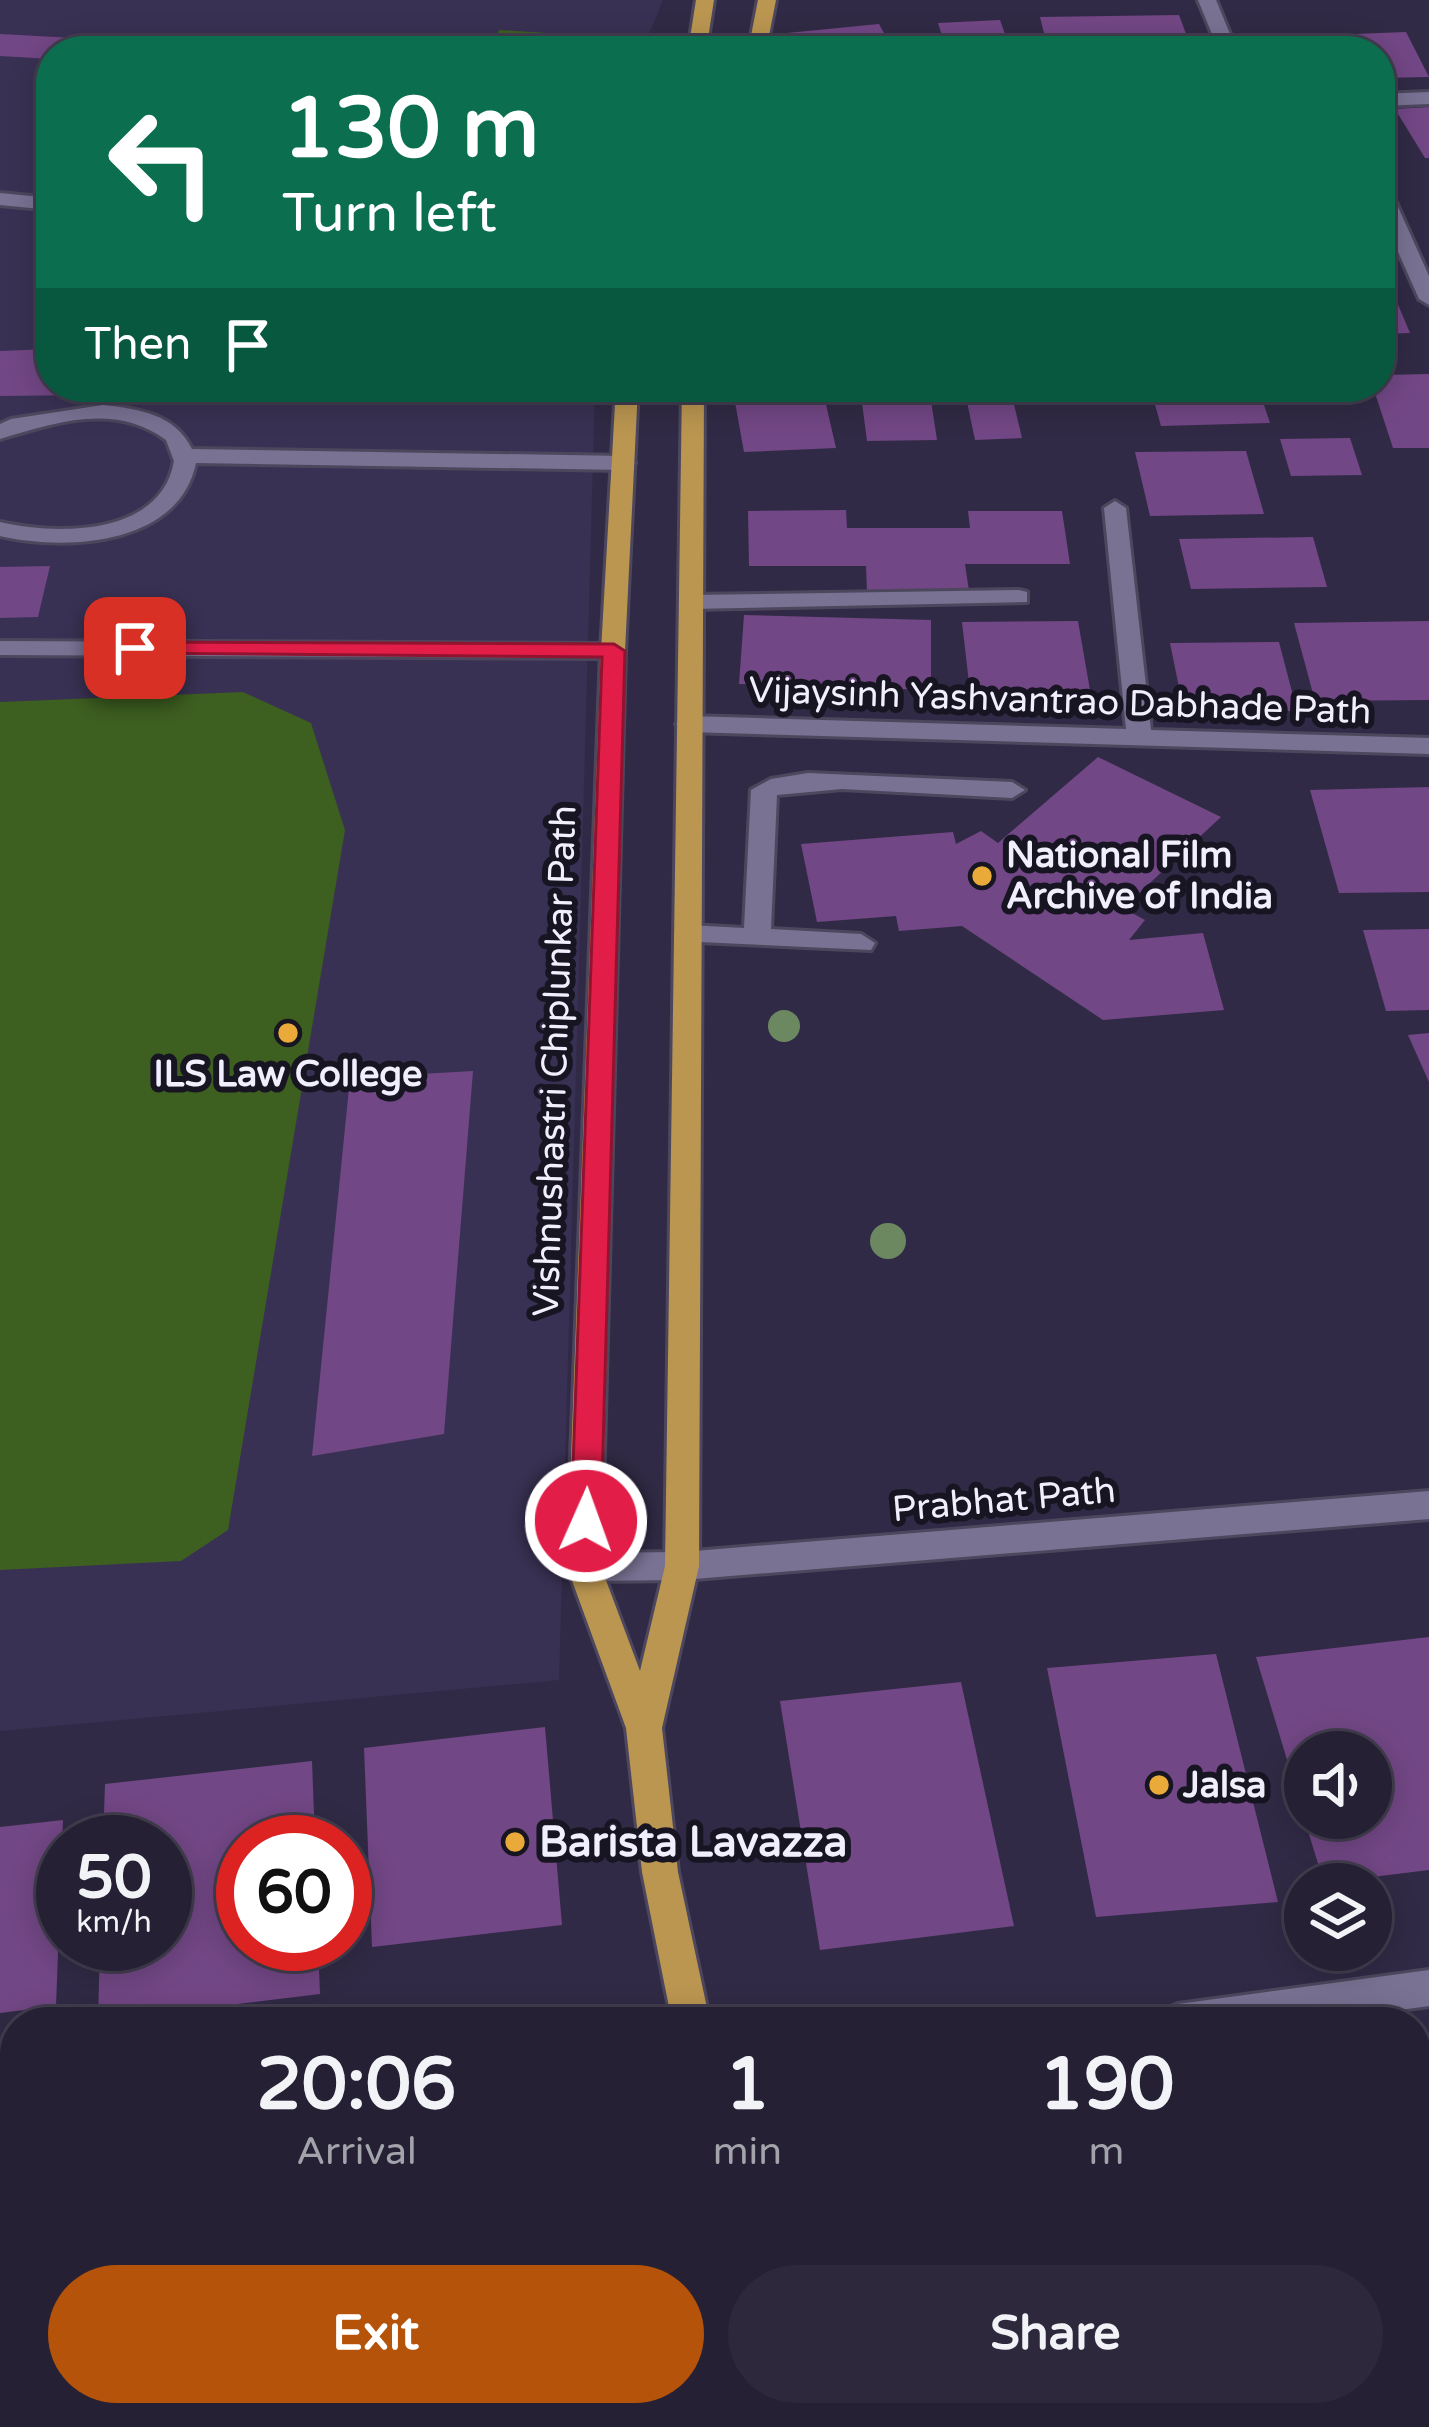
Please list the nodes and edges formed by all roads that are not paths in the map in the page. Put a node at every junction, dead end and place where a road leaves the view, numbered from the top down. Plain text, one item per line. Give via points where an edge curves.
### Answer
1 (705, 0) edge
2 (767, 0) edge
3 (1207, 0) edge
4 (699, 36) edge
5 (760, 36) edge
6 (1222, 36) edge
7 (1429, 98) edge
8 (1395, 99) edge
9 (0, 199) edge
10 (36, 203) edge
11 (1395, 223) edge
12 (1429, 299) edge
13 (626, 402) edge
14 (693, 402) edge
15 (0, 431) edge
16 (184, 456) junction
17 (624, 463) junction
18 (1115, 508) dead end
19 (0, 529) edge
20 (1018, 597) dead end
21 (691, 602) junction
22 (0, 648) edge
23 (614, 651) junction
24 (689, 724) junction
25 (1139, 740) junction
26 (1429, 746) edge
27 (1012, 790) dead end
28 (688, 934) junction
29 (757, 937) junction
30 (862, 943) dead end
31 (1429, 1505) edge
32 (682, 1566) junction
33 (584, 1567) junction
34 (644, 1728) junction
35 (1429, 1988) edge
36 (688, 2007) edge
37 (1289, 2007) edge

1 - 4 main road
2 - 5 main road
3 - 6 street
7 - 8 street
9 - 10 street
11 - 12 street
13 - 17 main road, Vishnushastri Chiplunkar Path
14 - 21 main road, Vishnushastri Chiplunkar Path
15 - 16 street via 41,416 117,412 172,436
16 - 17 street
16 - 19 street via 182,478 167,500 139,518 62,538
17 - 23 main road, Vishnushastri Chiplunkar Path
18 - 25 street
20 - 21 street
21 - 24 main road, Vishnushastri Chiplunkar Path
22 - 23 street
23 - 33 main road, Vishnushastri Chiplunkar Path
24 - 25 street, Vijaysinh Yashvantrao Dabhade Path
24 - 28 main road, Vishnushastri Chiplunkar Path
25 - 26 street, Vijaysinh Yashvantrao Dabhade Path
27 - 29 street via 770,785
28 - 29 street
28 - 32 main road, Vishnushastri Chiplunkar Path
29 - 30 street
31 - 32 street, Prabhat Path
32 - 33 street, Prabhat Path
32 - 34 main road, Vishnushastri Chiplunkar Path
33 - 34 main road, Vishnushastri Chiplunkar Path
34 - 36 main road, Vishnushastri Chiplunkar Path via 660,1872
35 - 37 street

